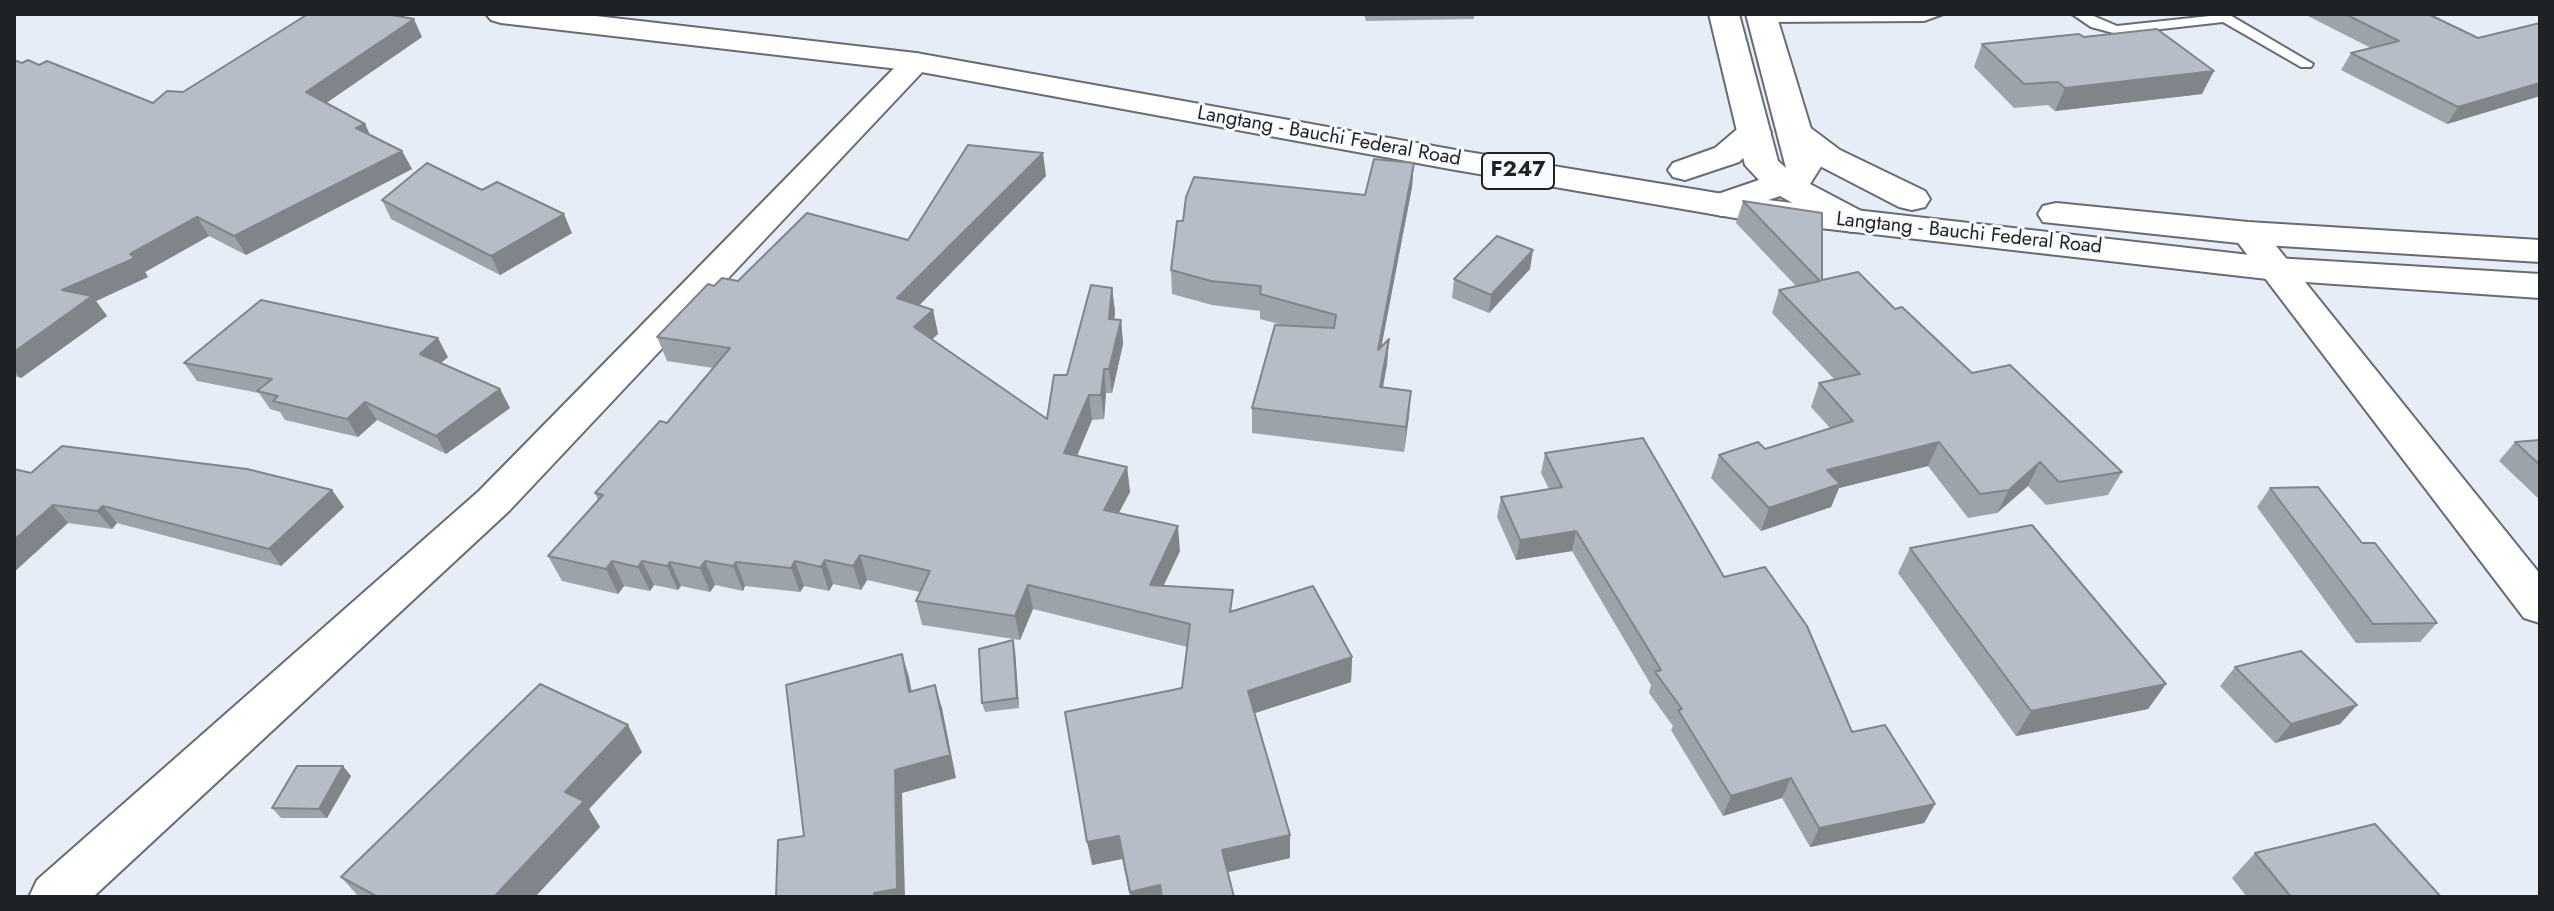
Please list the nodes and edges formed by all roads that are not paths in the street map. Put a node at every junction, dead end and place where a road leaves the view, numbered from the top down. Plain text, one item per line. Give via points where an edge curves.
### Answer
1 (501, 14) edge
2 (593, 14) edge
3 (1724, 14) edge
4 (1936, 14) edge
5 (2079, 14) edge
6 (1762, 16) edge
7 (2222, 16) edge
8 (916, 62) junction
9 (2306, 64) dead end
10 (1754, 132) junction
11 (1796, 133) junction
12 (1685, 170) junction
13 (1784, 184) junction
14 (1912, 199) junction
15 (1722, 205) junction
16 (1852, 221) junction
17 (2248, 233) junction
18 (2540, 251) edge
19 (2276, 269) junction
20 (2540, 286) edge
21 (2540, 606) edge
22 (56, 897) edge

1 - 8 main road, Langtang - Bauchi Federal Road / F247
2 - 12 main road, Langtang - Bauchi Federal Road / F247
3 - 10 main road
4 - 6 lane
5 - 7 lane via 2117,30
6 - 11 main road
7 - 9 lane
8 - 15 main road, Langtang - Bauchi Federal Road / F247
8 - 22 street via 494,501
10 - 12 main road via 1727,155
10 - 13 main road via 1762,165
11 - 13 main road via 1805,165 1797,178
11 - 14 main road via 1849,169
12 - 13 main road, Langtang - Bauchi Federal Road / F247
13 - 14 main road, Langtang - Bauchi Federal Road / F247
13 - 15 main road
13 - 16 main road
14 - 17 main road, Langtang - Bauchi Federal Road / F247
15 - 16 main road, Langtang - Bauchi Federal Road / F247
16 - 19 main road, Langtang - Bauchi Federal Road / F247
17 - 18 main road, Langtang - Bauchi Federal Road / F247
17 - 19 street
19 - 20 main road, Langtang - Bauchi Federal Road / F247
19 - 21 street

